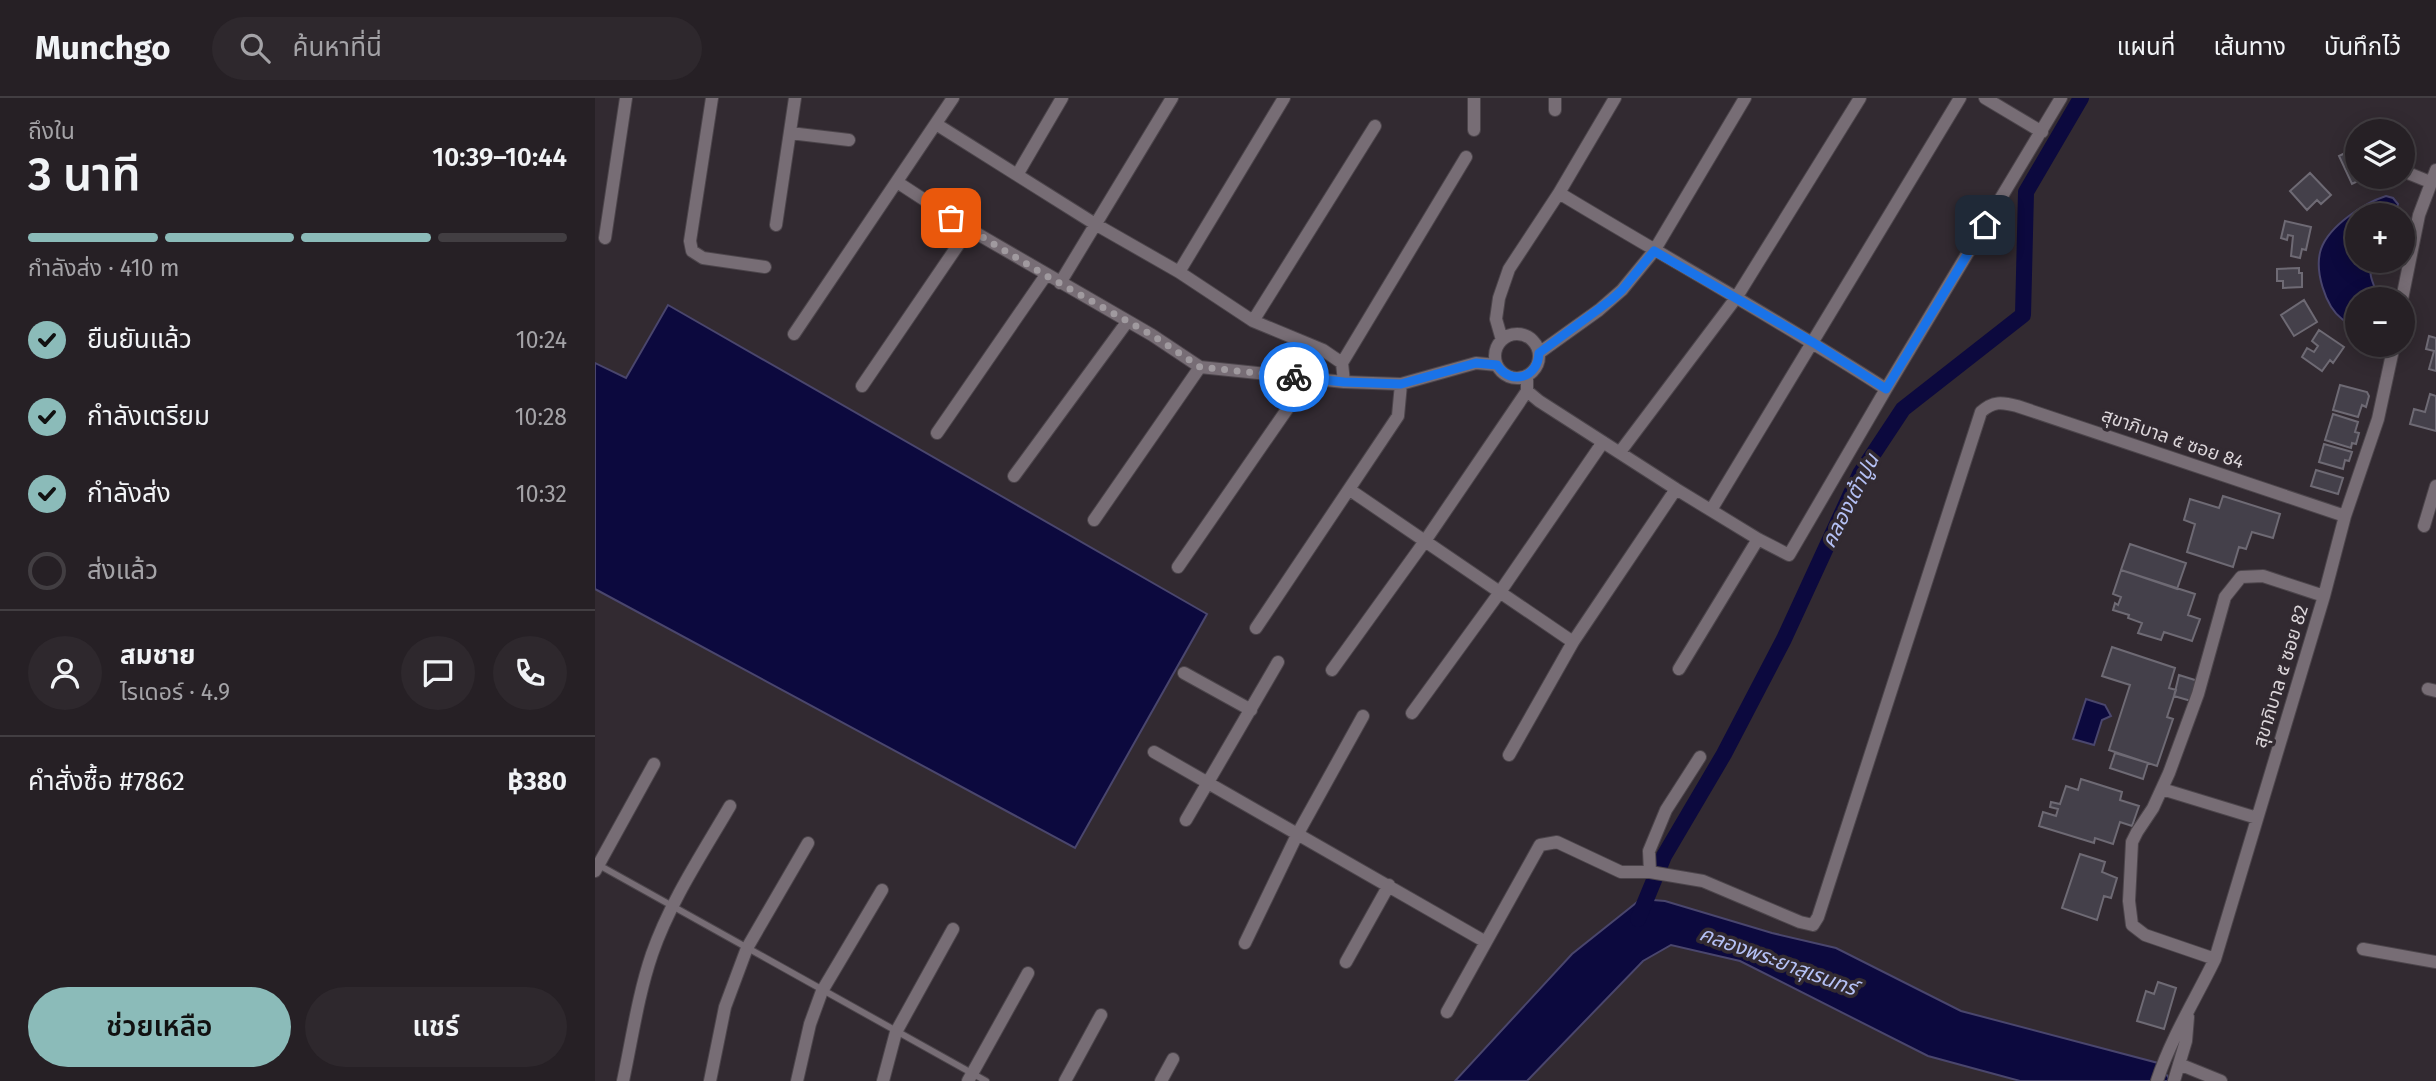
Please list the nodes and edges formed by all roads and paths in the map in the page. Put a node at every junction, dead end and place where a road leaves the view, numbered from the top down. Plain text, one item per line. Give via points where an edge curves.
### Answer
1 (626, 98) edge
2 (712, 98) edge
3 (795, 98) edge
4 (953, 98) edge
5 (1062, 98) edge
6 (1172, 98) edge
7 (1284, 98) edge
8 (1474, 98) edge
9 (1615, 98) edge
10 (1745, 98) edge
11 (1860, 98) edge
12 (1960, 98) edge
13 (1985, 98) edge
14 (2061, 98) edge
15 (936, 124) junction
16 (1375, 126) dead end
17 (1474, 131) dead end
18 (2042, 132) junction
19 (790, 133) junction
20 (849, 140) dead end
21 (1466, 157) dead end
22 (2415, 173) edge
23 (1017, 175) junction
24 (2433, 176) edge
25 (897, 181) junction
26 (1559, 193) junction
27 (1095, 224) junction
28 (776, 225) dead end
29 (969, 229) junction
30 (604, 238) dead end
31 (1654, 251) junction
32 (765, 267) dead end
33 (1179, 272) junction
34 (1045, 275) junction
35 (1060, 283) junction
36 (2404, 287) edge
37 (1736, 298) junction
38 (1254, 321) junction
39 (1127, 322) junction
40 (794, 334) dead end
41 (1502, 340) junction
42 (1814, 343) junction
43 (1539, 353) junction
44 (2391, 357) edge
45 (1342, 363) junction
46 (1497, 365) junction
47 (1200, 367) junction
48 (1527, 376) junction
49 (1308, 379) junction
50 (1344, 382) junction
51 (1401, 384) junction
52 (862, 386) dead end
53 (1886, 389) junction
54 (1527, 391) junction
55 (937, 433) dead end
56 (1603, 442) junction
57 (1620, 452) junction
58 (1014, 476) dead end
59 (2436, 486) edge
60 (1676, 489) junction
61 (1350, 490) junction
62 (1711, 510) junction
63 (2345, 516) junction
64 (1094, 520) dead end
65 (2424, 526) dead end
66 (1759, 540) junction
67 (1425, 541) junction
68 (1178, 567) dead end
69 (1500, 592) junction
70 (2323, 596) junction
71 (1256, 628) dead end
72 (1573, 642) junction
73 (1278, 662) dead end
74 (1679, 668) dead end
75 (1332, 670) dead end
76 (1184, 673) dead end
77 (1251, 710) junction
78 (1412, 713) dead end
79 (1363, 716) dead end
80 (1154, 752) dead end
81 (1509, 755) dead end
82 (1700, 757) dead end
83 (655, 764) dead end
84 (1207, 782) junction
85 (2162, 789) junction
86 (730, 806) dead end
87 (2257, 818) junction
88 (1186, 820) dead end
89 (1297, 835) junction
90 (808, 843) dead end
91 (596, 866) edge
92 (1657, 873) junction
93 (1388, 885) junction
94 (882, 890) dead end
95 (673, 905) junction
96 (953, 929) dead end
97 (1484, 942) junction
98 (1245, 943) dead end
99 (747, 948) junction
100 (2363, 949) dead end
101 (2215, 959) junction
102 (1346, 962) dead end
103 (2436, 962) edge
104 (1028, 973) dead end
105 (822, 991) junction
106 (1447, 1012) dead end
107 (2188, 1014) junction
108 (1101, 1015) dead end
109 (896, 1032) junction
110 (1173, 1059) dead end
111 (2177, 1071) edge
112 (971, 1077) edge
113 (623, 1081) edge
114 (710, 1081) edge
115 (797, 1081) edge
116 (883, 1081) edge
117 (986, 1081) edge
118 (1065, 1081) edge
119 (1161, 1081) edge
120 (2157, 1081) edge
121 (2221, 1081) edge

1 - 30 street
2 - 32 street via 692,251 703,258
3 - 19 street
4 - 15 street
5 - 23 street
6 - 27 street
7 - 33 street
8 - 17 street
9 - 26 street
10 - 31 street
11 - 37 street
12 - 42 street
13 - 18 street
14 - 18 street
15 - 23 street
15 - 25 street
16 - 38 street
18 - 53 street
19 - 20 street
19 - 28 street
21 - 45 street
22 - 24 street
23 - 27 street
24 - 36 street
25 - 29 street
25 - 40 street
26 - 31 street
26 - 41 street via 1509,269 1496,319
27 - 33 street
27 - 35 street
29 - 34 street
29 - 52 street
31 - 37 street
31 - 43 street via 1622,290
33 - 38 street
34 - 35 street
34 - 55 street
35 - 39 street
37 - 42 street
37 - 57 street
38 - 45 street via 1323,350
39 - 47 street
39 - 58 street
41 - 43 street via 1521,334 1533,341
41 - 46 street via 1495,352
42 - 53 street
42 - 62 street
43 - 48 street via 1537,367
44 - 63 street, สุขาภิบาล ๕ ซอย 82 via 2378,419
45 - 50 street
46 - 48 street via 1513,378
46 - 51 street via 1476,363
47 - 49 street
47 - 64 street
48 - 54 street
49 - 50 street
49 - 68 street
50 - 51 street
51 - 61 street via 1398,416
53 - 66 street via 1789,555
54 - 56 street
54 - 67 street
56 - 57 street
56 - 69 street
57 - 60 street
59 - 65 street
60 - 62 street
60 - 72 street
61 - 67 street
61 - 71 street
62 - 66 street
63 - 70 street, สุขาภิบาล ๕ ซอย 82
63 - 92 street, สุขาภิบาล ๕ ซอย 84 via 2017,405 1989,405 1981,412 1813,925 1703,881
66 - 74 street
67 - 69 street
67 - 75 street
69 - 72 street
69 - 78 street
70 - 85 street via 2263,576 2241,577 2233,586 2225,597 2198,694
70 - 87 street, สุขาภิบาล ๕ ซอย 82
72 - 81 street
73 - 77 street
76 - 77 street
77 - 84 street
79 - 89 street
80 - 84 street
82 - 92 street via 1665,810 1649,850
83 - 91 street
84 - 88 street
84 - 89 street
85 - 87 street
85 - 101 street via 2133,842 2132,925 2145,935
86 - 95 street
87 - 101 street, สุขาภิบาล ๕ ซอย 82
89 - 93 street
89 - 98 street
90 - 99 street
91 - 95 lane
92 - 97 street via 1621,872 1557,842 1540,845
93 - 97 street
93 - 102 street
94 - 105 street
95 - 99 lane
95 - 113 street via 643,983
96 - 109 street
97 - 106 street
99 - 105 lane
99 - 114 street via 725,1007
100 - 103 street
101 - 107 street, สุขาภิบาล ๕ ซอย 82
104 - 112 street
105 - 109 lane
105 - 115 street
107 - 111 street, สุขาภิบาล ๕ ซอย 82
107 - 120 street, สุขาภิบาล ๕ ซอย 82 via 2174,1034
108 - 118 street
109 - 112 lane
109 - 116 street
110 - 119 street
111 - 121 street
112 - 117 lane

